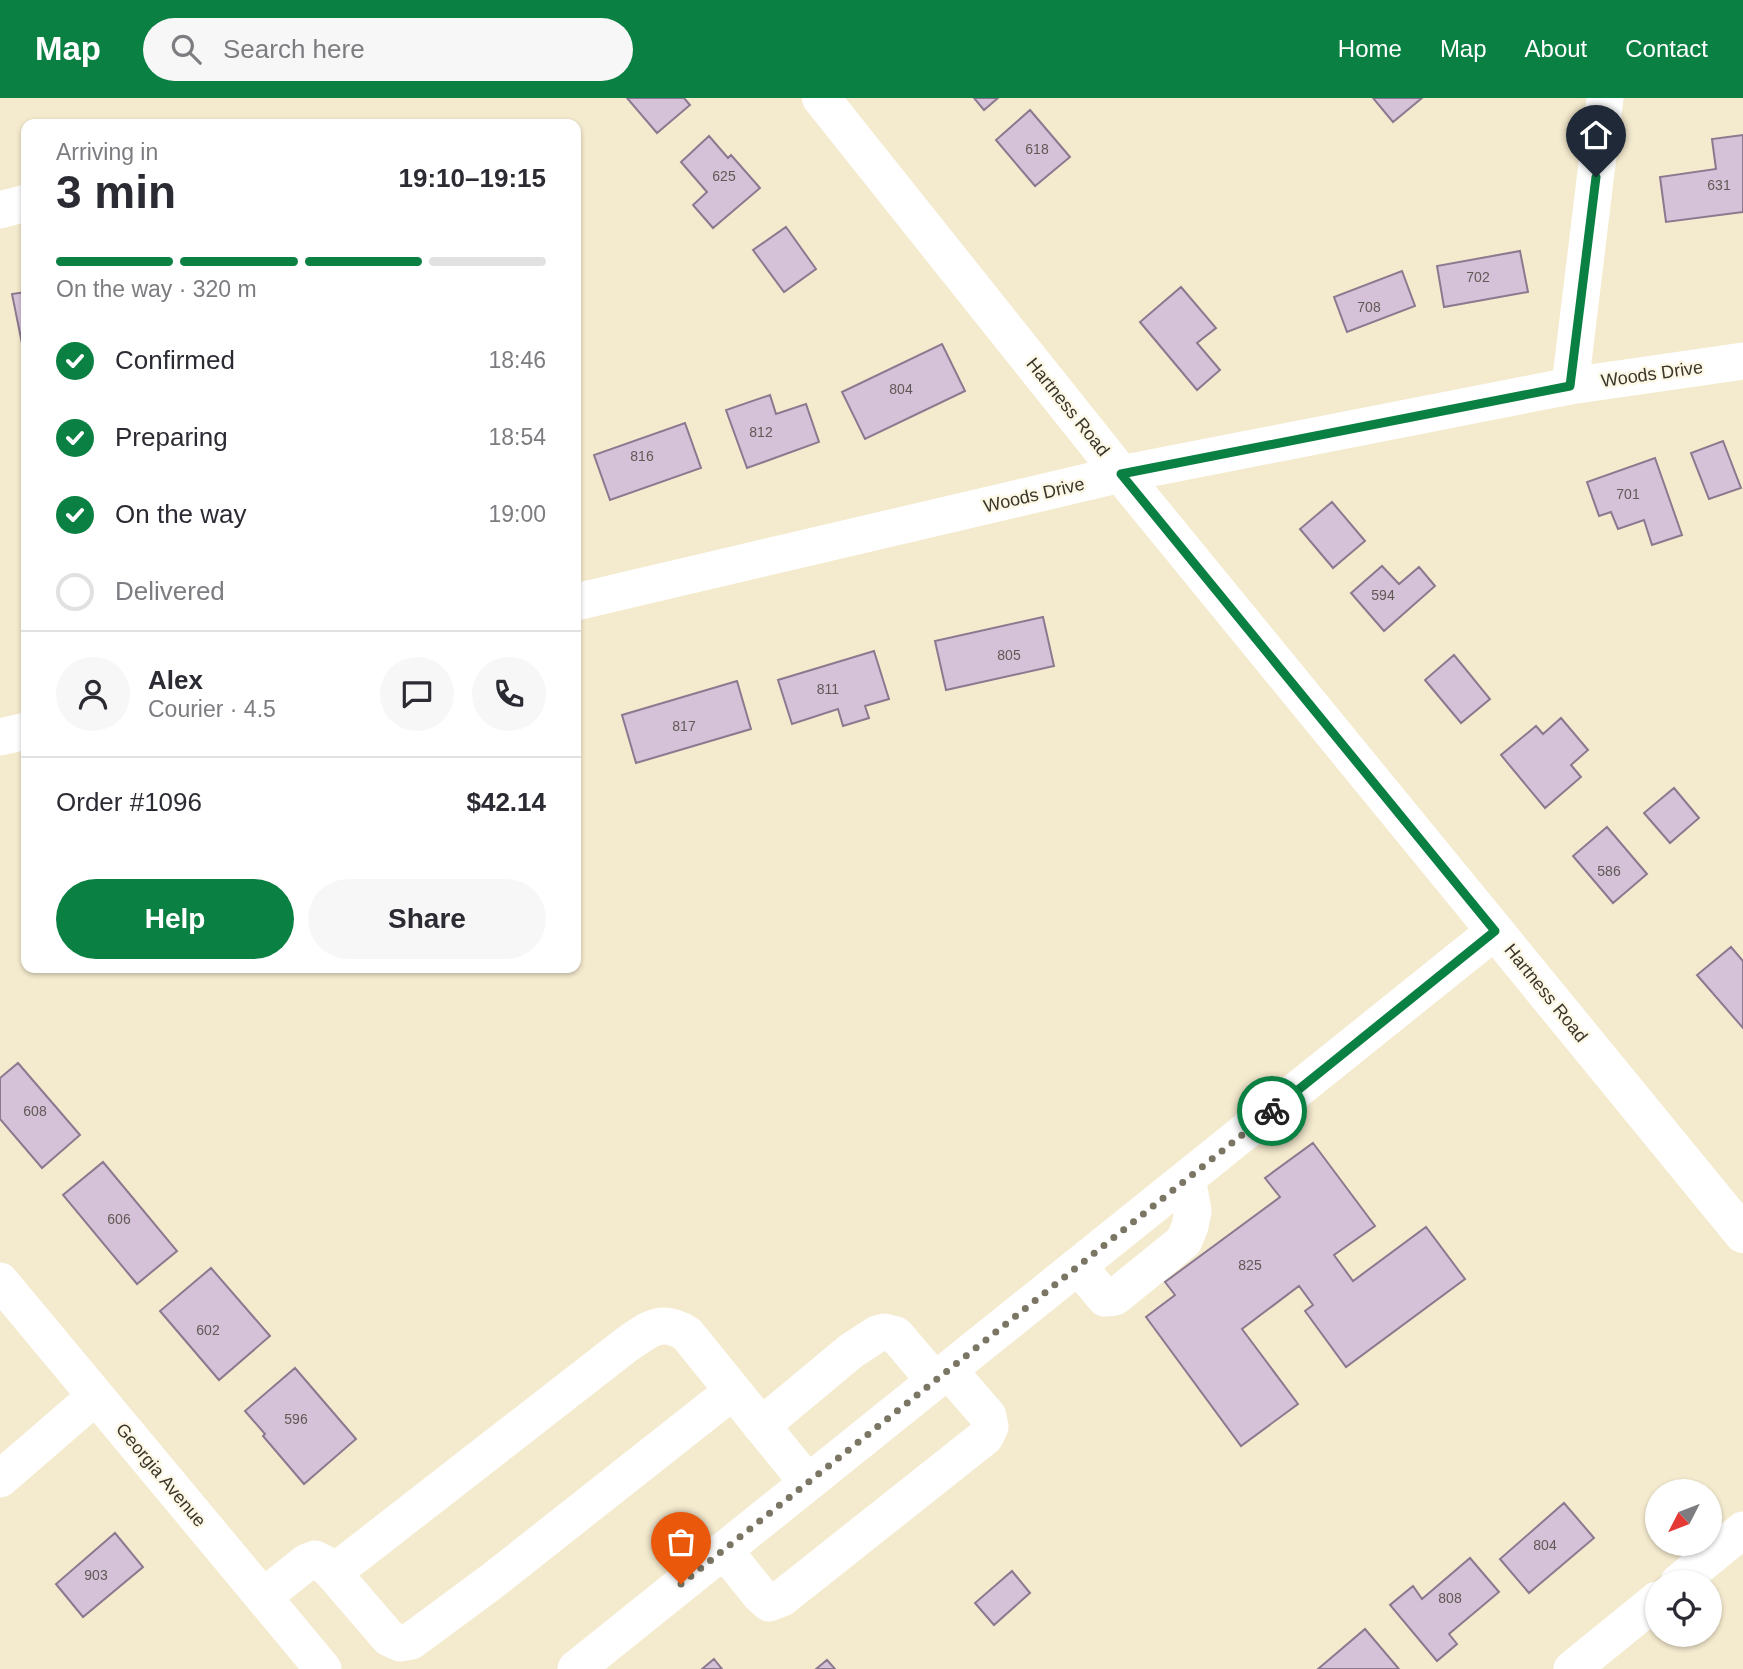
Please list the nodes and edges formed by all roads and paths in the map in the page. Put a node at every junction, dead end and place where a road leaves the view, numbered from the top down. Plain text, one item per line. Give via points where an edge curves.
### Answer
1 (821, 98) edge
2 (1605, 98) edge
3 (21, 204) edge
4 (0, 210) edge
5 (1743, 361) edge
6 (1570, 386) junction
7 (1121, 474) junction
8 (581, 601) edge
9 (21, 731) edge
10 (0, 737) edge
11 (1495, 931) junction
12 (1187, 1178) junction
13 (1743, 1234) edge
14 (1078, 1266) junction
15 (0, 1281) edge
16 (941, 1376) junction
17 (733, 1391) junction
18 (96, 1396) junction
19 (761, 1426) junction
20 (0, 1479) edge
21 (808, 1483) junction
22 (1743, 1530) edge
23 (723, 1550) junction
24 (1694, 1570) edge
25 (333, 1573) junction
26 (262, 1597) junction
27 (1645, 1610) edge
28 (323, 1669) edge
29 (576, 1669) edge
30 (1572, 1669) edge

1 - 7 main road, Hartness Road
2 - 6 street
3 - 4 street
5 - 6 street, Woods Drive
6 - 7 street, Woods Drive
7 - 8 street, Woods Drive
7 - 11 main road, Hartness Road
9 - 10 street
11 - 12 street
11 - 13 main road, Hartness Road
12 - 14 street
12 - 14 street via 1193,1211 1184,1241 1115,1297 1105,1298
14 - 16 street
15 - 18 street, Georgia Avenue
16 - 19 street via 896,1335 877,1334
16 - 21 street
16 - 23 street via 988,1416 990,1427 985,1437 782,1598 769,1603
17 - 19 street
17 - 25 street via 687,1334 666,1325 651,1328
17 - 25 street via 411,1641 389,1638
18 - 20 street
18 - 26 street, Georgia Avenue
19 - 21 street
21 - 23 street
22 - 24 street
23 - 29 street
25 - 26 street via 315,1559
26 - 28 street, Georgia Avenue
27 - 30 street

